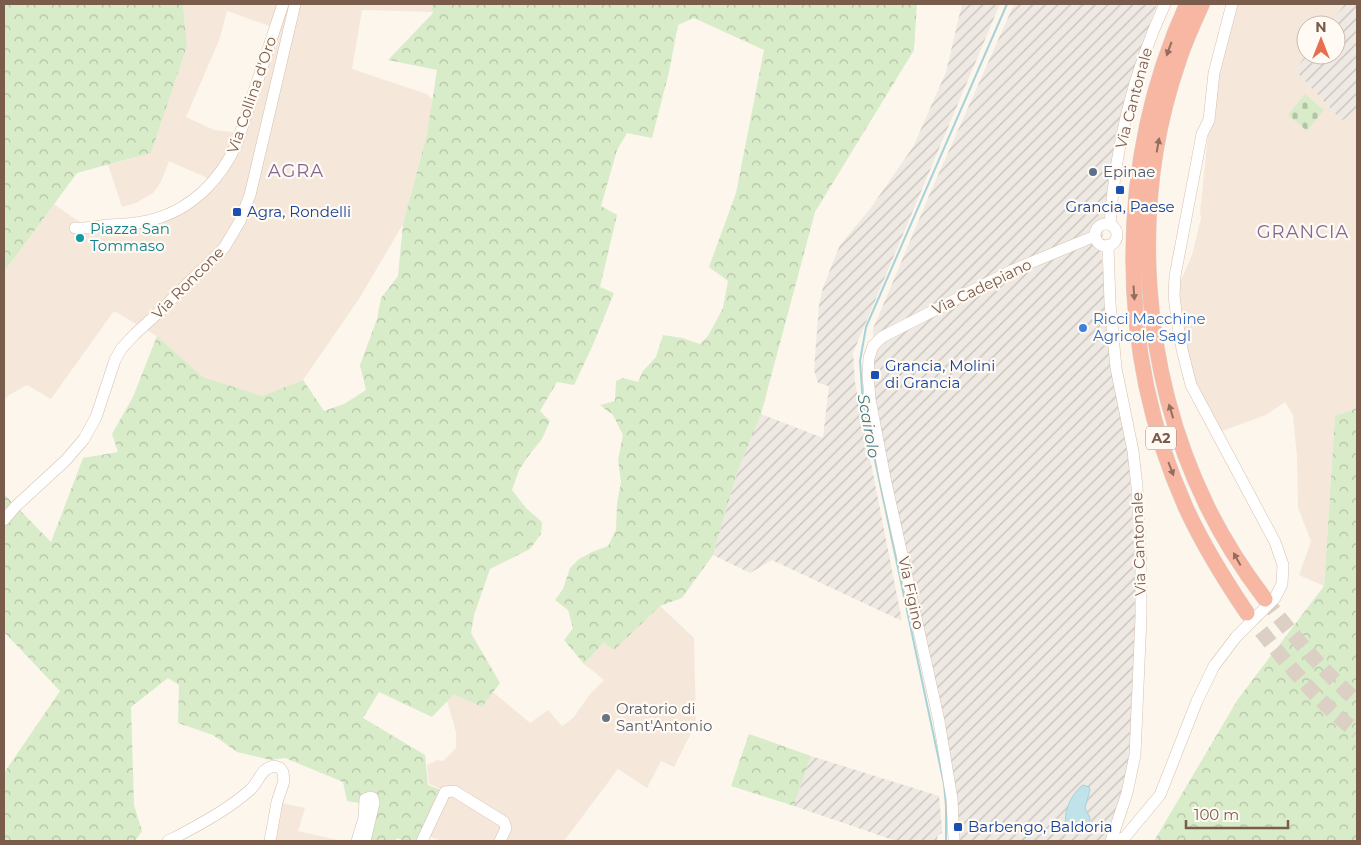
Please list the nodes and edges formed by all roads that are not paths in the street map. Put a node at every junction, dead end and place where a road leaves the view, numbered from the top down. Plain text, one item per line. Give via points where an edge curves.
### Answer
1 (283, 4) edge
2 (295, 4) edge
3 (1165, 4) edge
4 (1187, 4) edge
5 (1202, 4) edge
6 (1232, 4) edge
7 (1143, 192) junction
8 (1110, 224) junction
9 (75, 228) dead end
10 (1096, 236) junction
11 (1108, 245) junction
12 (873, 346) joint
13 (4, 520) edge
14 (1264, 599) tunnel mouth
15 (1247, 612) tunnel mouth
16 (168, 841) edge
17 (270, 841) edge
18 (357, 841) edge
19 (365, 841) edge
20 (422, 841) edge
21 (500, 841) edge
22 (954, 841) edge
23 (1111, 841) edge
24 (1115, 841) edge

1 - 9 street, Via Collina d'Oro via 237,143 214,181 181,209 155,220
2 - 13 street, Via Roncone via 250,195 240,221 224,248 124,345 84,439
3 - 8 street, Via Cantonale via 1151,36 1120,142
4 -> 7 highway, A2 via 1154,93 1144,138
7 -> 5 highway, A2 via 1168,95 1186,38
6 - 24 street via 1214,73 1209,120 1202,134 1174,296 1191,385 1275,542 1283,565 1282,584 1275,598 1236,637 1214,666 1160,795 1125,837
14 -> 7 highway, A2 via 1207,507 1170,408 1152,316
7 -> 15 highway, A2 via 1133,244 1134,290 1154,418 1198,534
8 - 10 street via 1099,226
8 - 11 street via 1117,234 1115,241
10 - 11 street via 1098,242
10 - 12 street, Via Cadepiano via 1005,274 882,337
11 - 23 street, Via Cantonale via 1116,368 1133,451 1141,565 1134,756 1127,793
12 - 22 street, Via Figino via 868,367 870,399 939,721 952,799
16 - 17 street via 243,796 266,768 274,766 280,768 284,777
18 - 19 street via 364,818 365,799 370,797 374,803
20 - 21 street via 445,792 450,791 506,825

